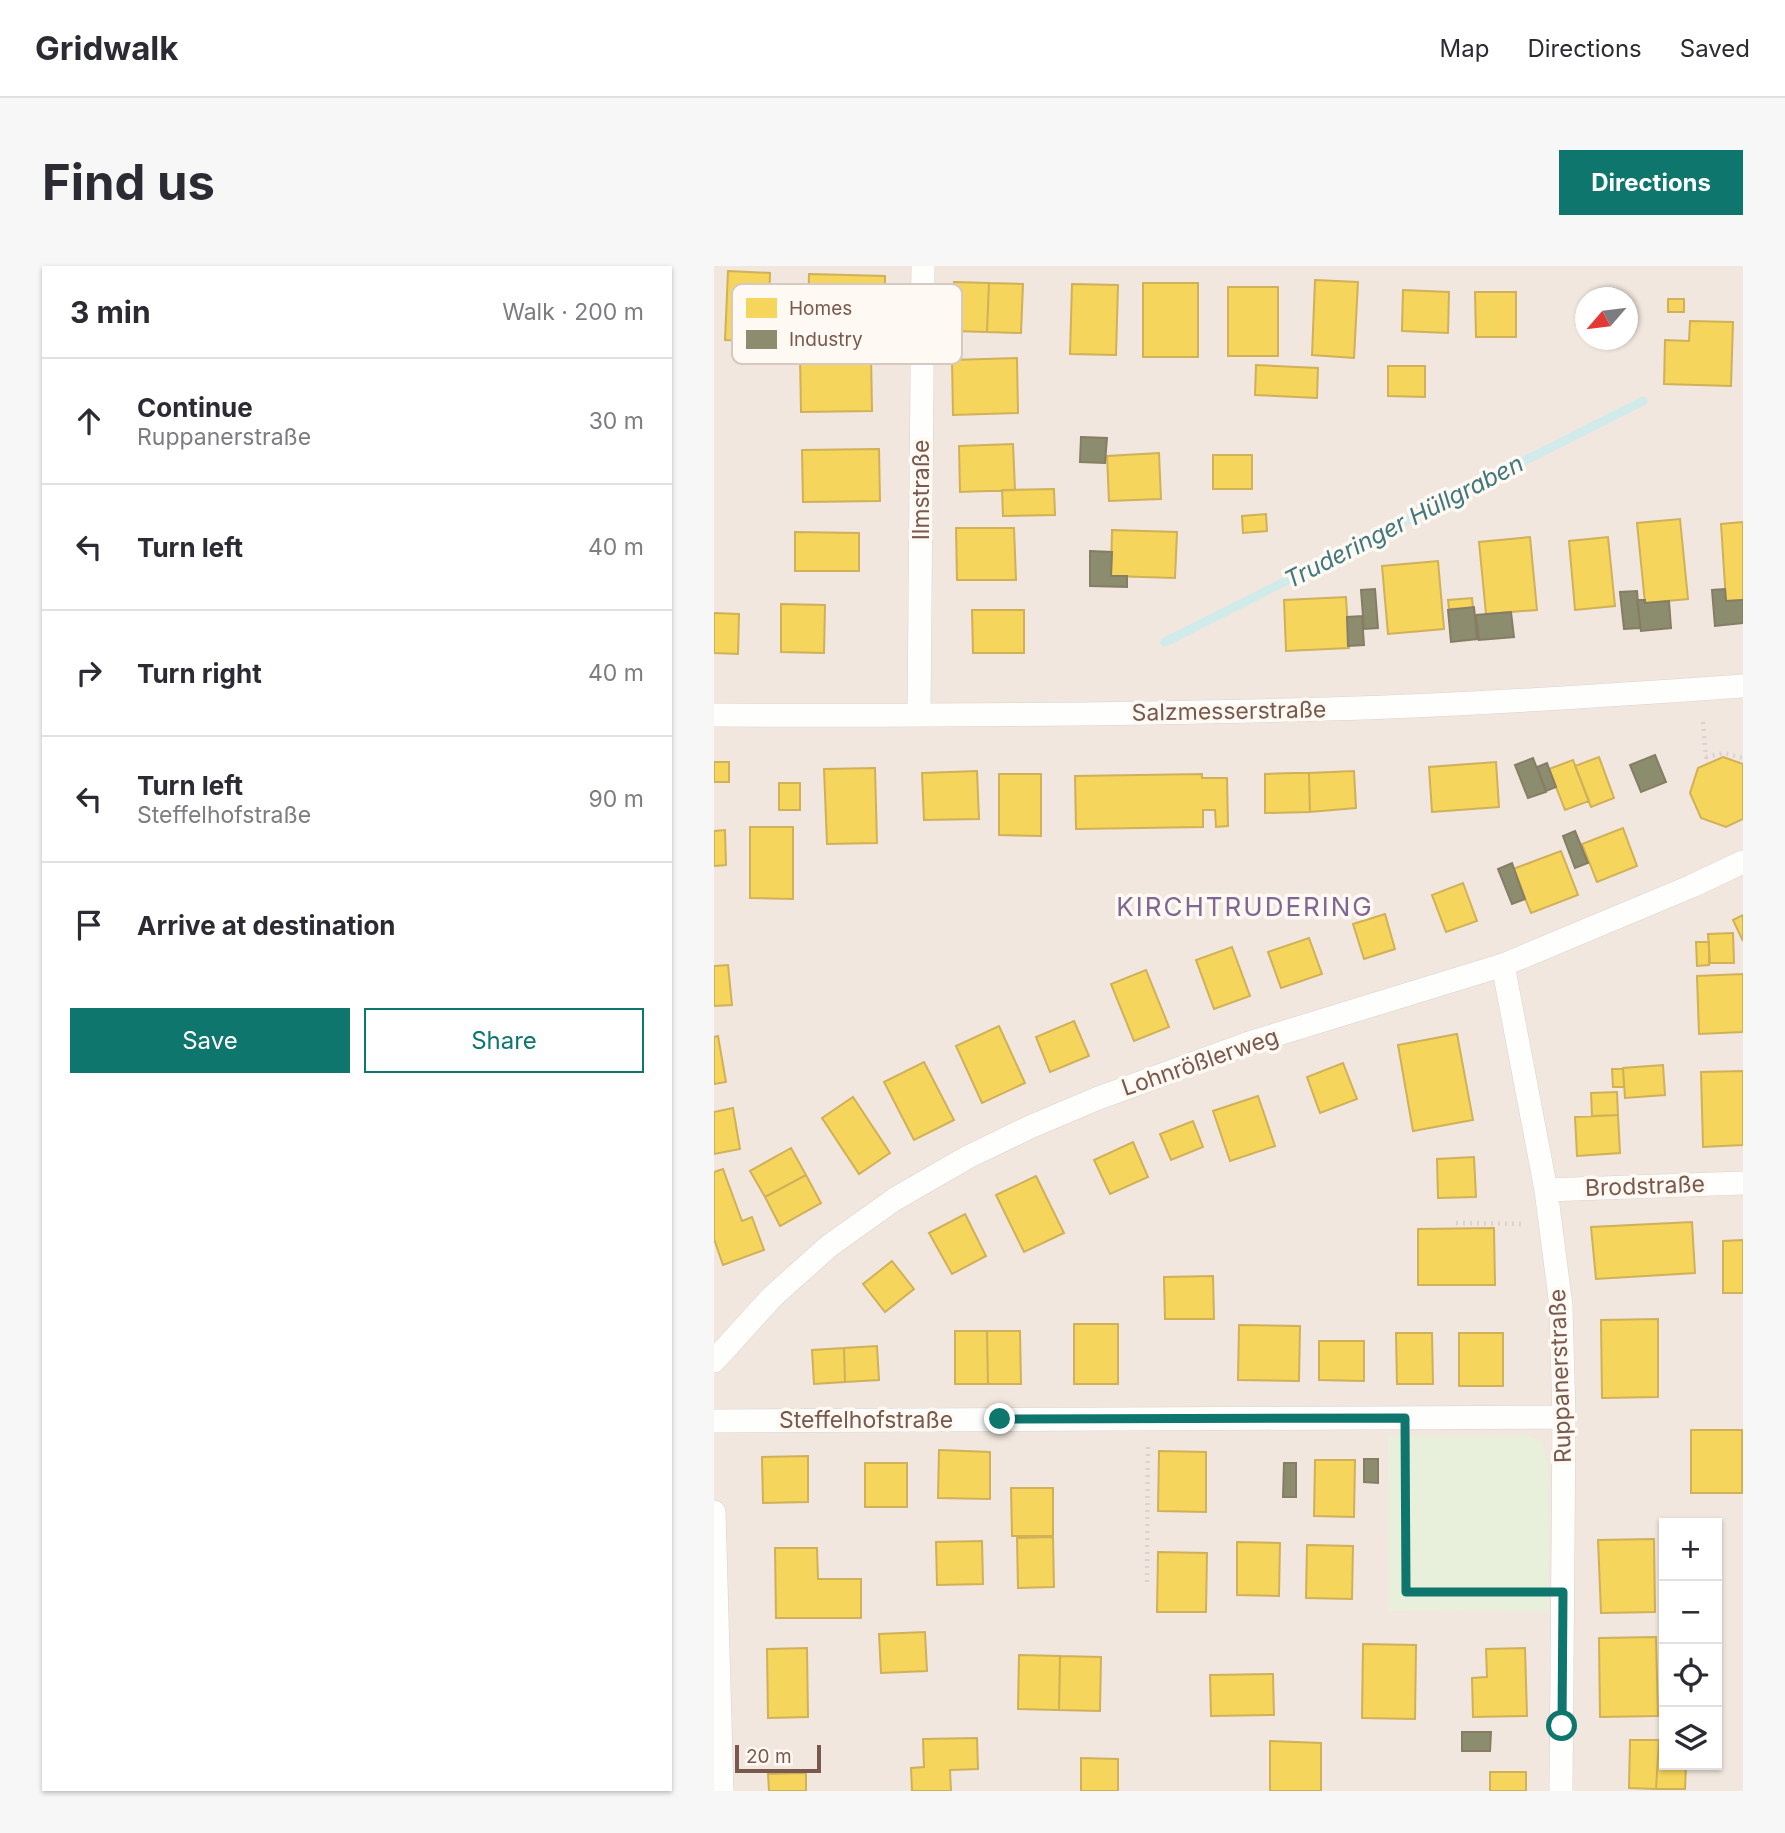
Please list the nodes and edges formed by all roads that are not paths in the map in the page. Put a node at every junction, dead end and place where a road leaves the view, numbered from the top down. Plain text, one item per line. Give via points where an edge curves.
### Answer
1 (923, 266) edge
2 (923, 284) edge
3 (922, 364) edge
4 (1743, 686) edge
5 (714, 715) edge
6 (919, 715) junction
7 (1743, 862) edge
8 (1503, 965) junction
9 (1743, 1183) edge
10 (1546, 1190) junction
11 (714, 1361) edge
12 (1564, 1417) junction
13 (714, 1421) edge
14 (714, 1511) edge
15 (722, 1791) edge
16 (1561, 1791) edge

1 - 2 street, Ilmstraße
3 - 6 street, Ilmstraße
4 - 6 street, Salzmesserstraße via 1328,709
5 - 6 street, Salzmesserstraße
7 - 8 street, Lohnrößlerweg
8 - 10 street, Ruppanerstraße
8 - 11 street, Lohnrößlerweg via 1249,1043 1096,1099 968,1157 895,1199 829,1246 772,1297
9 - 10 street, Brodstraße
10 - 12 street, Ruppanerstraße via 1561,1306
12 - 13 street, Steffelhofstraße
12 - 16 street, Ruppanerstraße
14 - 15 street

